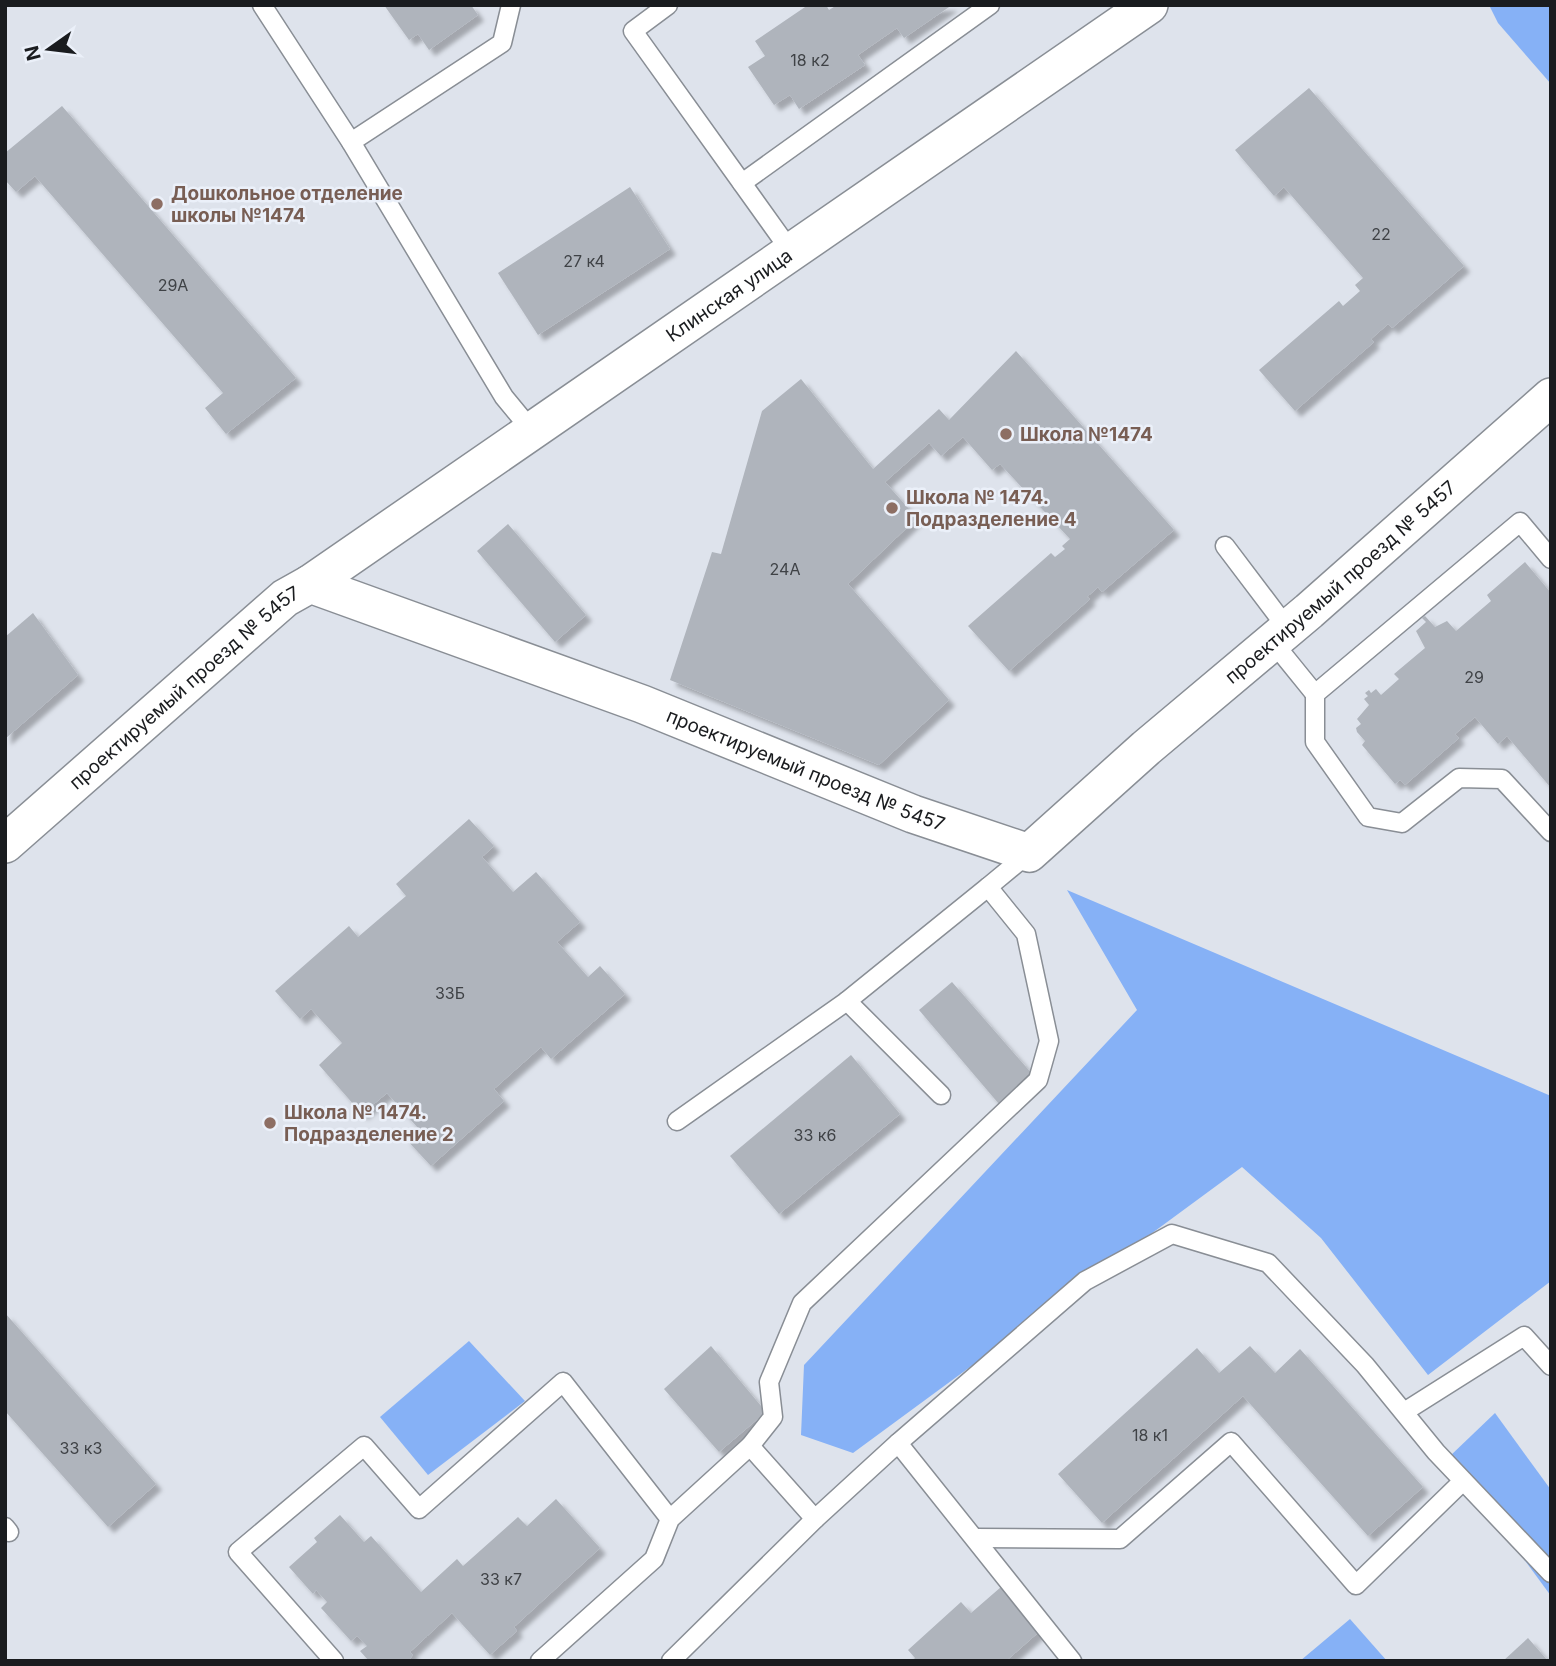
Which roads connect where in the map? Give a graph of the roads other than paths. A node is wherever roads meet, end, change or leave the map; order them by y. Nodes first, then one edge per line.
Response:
1 (262, 5) edge
2 (511, 5) edge
3 (668, 5) edge
4 (990, 5) edge
5 (1149, 5) edge
6 (351, 142) junction
7 (742, 183) junction
8 (792, 253) junction
9 (1551, 397) edge
10 (533, 431) junction
11 (1225, 546) dead end
12 (1551, 559) edge
13 (310, 584) junction
14 (1280, 635) junction
15 (1315, 694) junction
16 (1551, 832) edge
17 (5, 844) edge
18 (1028, 853) junction
19 (988, 887) junction
20 (847, 1001) junction
21 (941, 1095) dead end
22 (677, 1121) dead end
23 (1551, 1366) edge
24 (1404, 1412) junction
25 (898, 1443) junction
26 (750, 1446) junction
27 (1463, 1481) junction
28 (670, 1518) junction
29 (815, 1519) junction
30 (975, 1538) junction
31 (1551, 1573) edge
32 (334, 1661) edge
33 (540, 1661) edge
34 (671, 1661) edge
35 (1072, 1661) edge

1 - 6 lane
2 - 6 lane
3 - 7 lane
4 - 7 lane
5 - 8 street, Клинская улица
6 - 10 lane
7 - 8 lane
8 - 10 street, Клинская улица
9 - 14 street, проектируемый проезд № 5457
10 - 13 street, Клинская улица
11 - 14 lane
12 - 15 lane
13 - 17 street, проектируемый проезд № 5457
13 - 18 street, проектируемый проезд № 5457
14 - 15 lane
14 - 18 street, проектируемый проезд № 5457
15 - 16 lane
18 - 19 lane
19 - 20 lane
19 - 26 lane
20 - 21 lane
20 - 22 lane
23 - 24 lane
24 - 25 lane
24 - 27 lane
25 - 29 lane
25 - 30 lane
26 - 28 lane
26 - 29 lane
27 - 30 lane
27 - 31 lane
28 - 32 lane
28 - 33 lane
29 - 34 lane
30 - 35 lane

